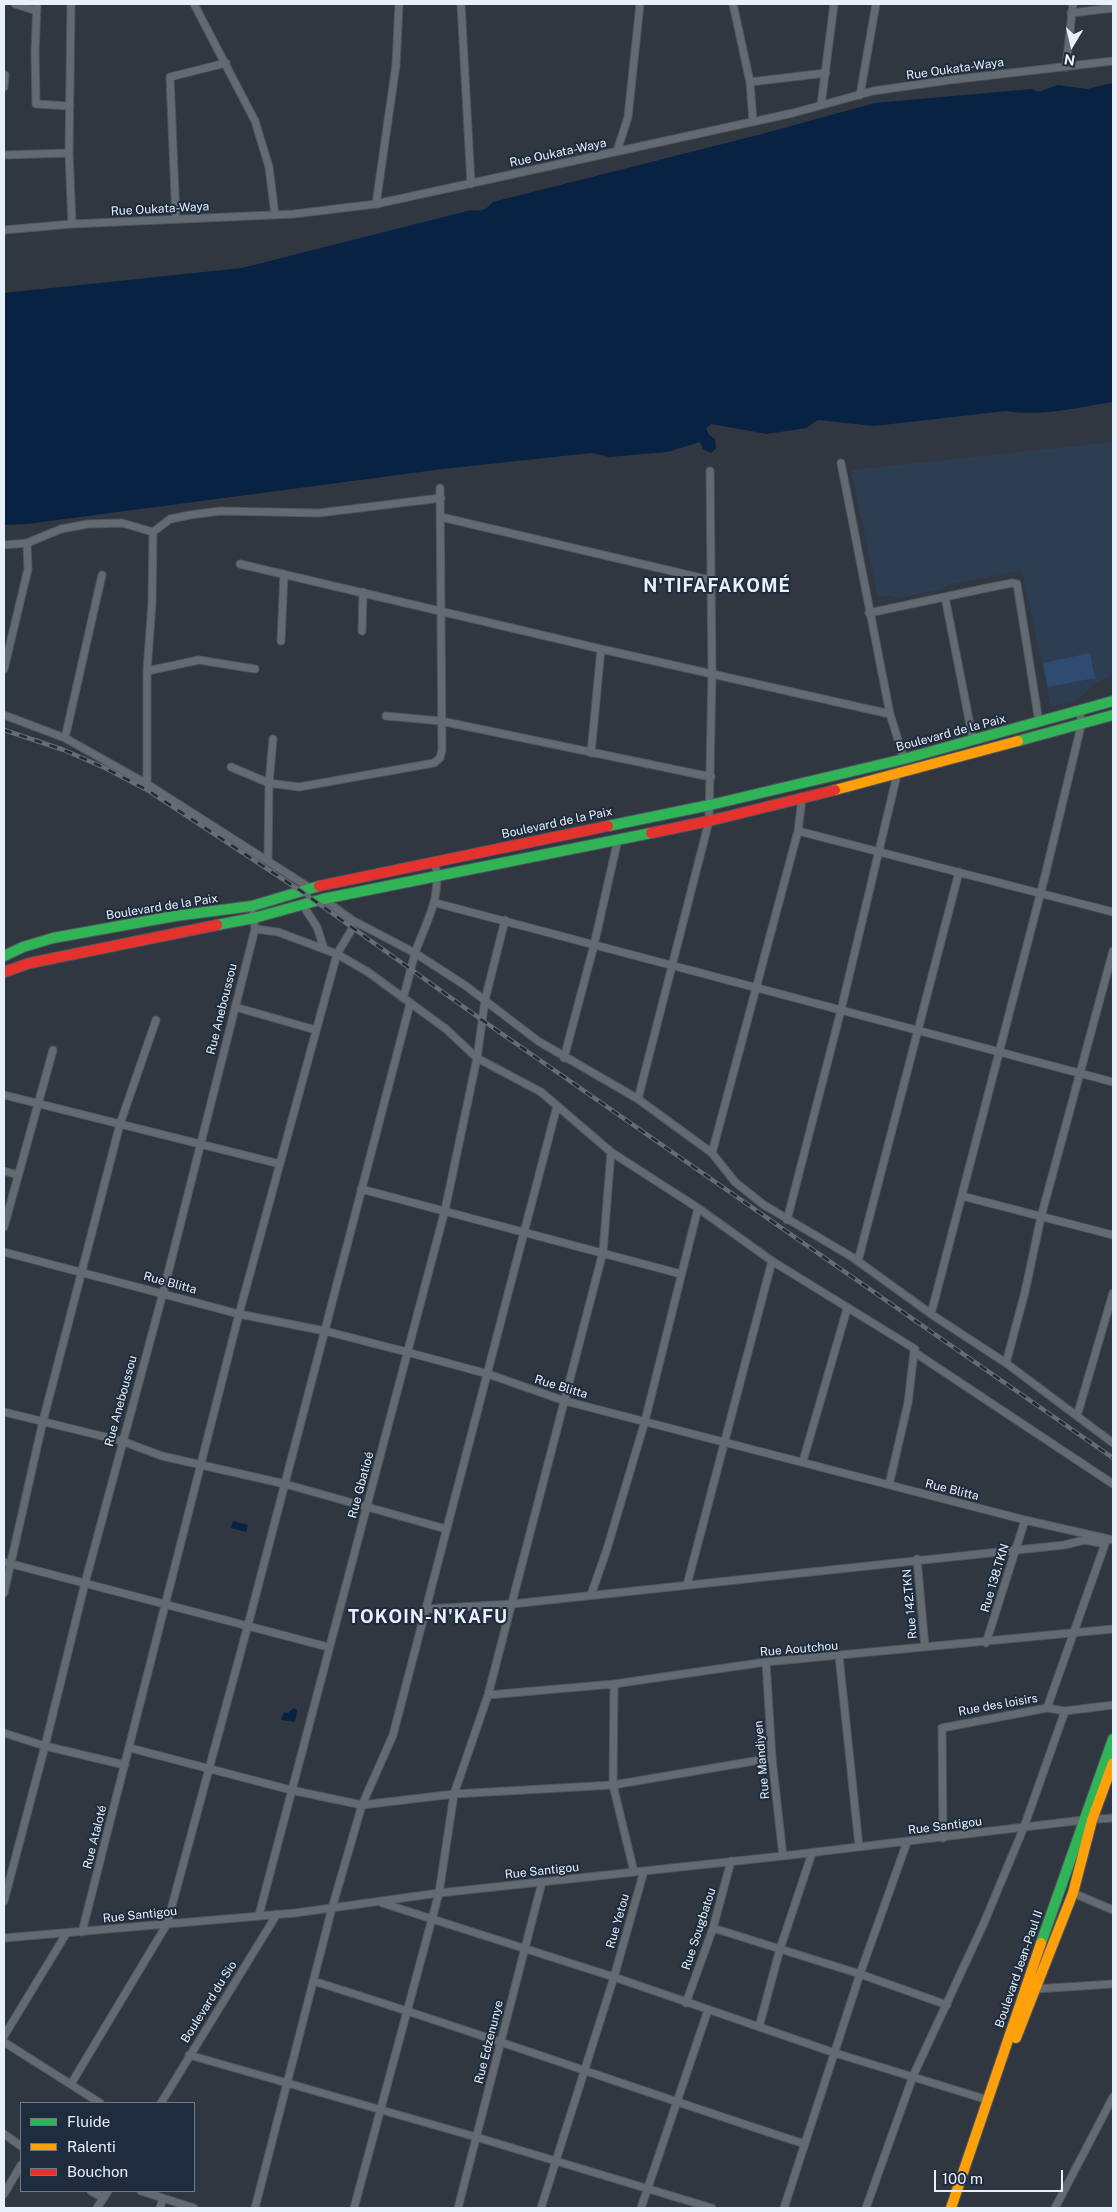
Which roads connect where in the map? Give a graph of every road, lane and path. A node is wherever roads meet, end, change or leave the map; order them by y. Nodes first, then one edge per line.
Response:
1 (15, 4) edge
2 (71, 4) edge
3 (194, 4) edge
4 (399, 4) edge
5 (461, 4) edge
6 (640, 4) edge
7 (733, 4) edge
8 (834, 4) edge
9 (876, 4) edge
10 (1073, 4) edge
11 (37, 8) edge
12 (1113, 8) edge
13 (1071, 13) junction
14 (1113, 61) edge
15 (226, 63) junction
16 (1066, 67) junction
17 (826, 73) junction
18 (5, 75) dead end
19 (750, 82) junction
20 (4, 87) edge
21 (860, 95) junction
22 (70, 106) junction
23 (822, 106) junction
24 (753, 121) junction
25 (617, 152) junction
26 (69, 153) junction
27 (4, 155) edge
28 (471, 184) junction
29 (376, 204) junction
30 (275, 214) junction
31 (176, 219) junction
32 (72, 224) junction
33 (4, 230) edge
34 (841, 463) dead end
35 (710, 471) dead end
36 (440, 488) dead end
37 (441, 498) junction
38 (441, 517) junction
39 (153, 532) junction
40 (27, 543) junction
41 (4, 545) edge
42 (240, 564) dead end
43 (284, 574) junction
44 (102, 575) dead end
45 (710, 580) junction
46 (363, 592) junction
47 (945, 597) junction
48 (442, 612) junction
49 (869, 613) junction
50 (362, 631) dead end
51 (281, 641) dead end
52 (601, 649) junction
53 (4, 669) edge
54 (255, 669) dead end
55 (147, 671) junction
56 (712, 673) junction
57 (1113, 701) edge
58 (1079, 711) junction
59 (890, 714) junction
60 (4, 715) edge
61 (1113, 715) edge
62 (386, 716) dead end
63 (441, 721) junction
64 (1039, 722) junction
65 (1082, 722) junction
66 (65, 738) junction
67 (273, 739) dead end
68 (973, 740) junction
69 (591, 753) junction
70 (904, 759) junction
71 (231, 767) dead end
72 (896, 775) junction
73 (711, 777) junction
74 (269, 783) junction
75 (147, 784) junction
76 (802, 799) junction
77 (710, 806) junction
78 (709, 821) junction
79 (798, 831) junction
80 (618, 839) junction
81 (879, 851) junction
82 (268, 860) junction
83 (435, 862) junction
84 (959, 872) junction
85 (438, 876) junction
86 (310, 888) junction
87 (1040, 893) junction
88 (318, 900) junction
89 (436, 903) junction
90 (302, 904) junction
91 (252, 906) junction
92 (1113, 912) edge
93 (254, 918) junction
94 (352, 920) junction
95 (505, 920) junction
96 (129, 924) junction
97 (254, 929) junction
98 (133, 942) junction
99 (594, 945) junction
100 (324, 949) junction
101 (1113, 952) edge
102 (415, 953) junction
103 (337, 954) junction
104 (4, 956) edge
105 (672, 966) junction
106 (4, 972) edge
107 (1110, 979) edge
108 (756, 988) junction
109 (403, 998) junction
110 (485, 1000) junction
111 (410, 1004) junction
112 (235, 1007) junction
113 (841, 1010) junction
114 (156, 1020) dead end
115 (316, 1030) junction
116 (918, 1030) junction
117 (53, 1050) dead end
118 (999, 1052) junction
119 (477, 1058) junction
120 (564, 1058) junction
121 (1081, 1074) junction
122 (1113, 1082) edge
123 (4, 1095) edge
124 (638, 1099) junction
125 (38, 1104) junction
126 (557, 1106) junction
127 (120, 1124) junction
128 (199, 1143) junction
129 (611, 1152) junction
130 (712, 1154) junction
131 (280, 1164) junction
132 (4, 1172) edge
133 (18, 1175) junction
134 (361, 1188) junction
135 (962, 1196) junction
136 (698, 1208) junction
137 (445, 1210) junction
138 (1041, 1217) junction
139 (788, 1220) junction
140 (4, 1227) edge
141 (524, 1231) junction
142 (1113, 1235) edge
143 (4, 1252) edge
144 (603, 1252) junction
145 (772, 1261) junction
146 (858, 1261) junction
147 (81, 1271) junction
148 (681, 1274) junction
149 (162, 1293) junction
150 (1113, 1294) edge
151 (847, 1308) junction
152 (239, 1314) junction
153 (931, 1314) junction
154 (326, 1332) junction
155 (407, 1352) junction
156 (914, 1352) junction
157 (1006, 1363) junction
158 (488, 1374) junction
159 (565, 1401) junction
160 (4, 1412) edge
161 (1077, 1416) junction
162 (645, 1421) junction
163 (43, 1422) junction
164 (122, 1441) junction
165 (724, 1442) junction
166 (1113, 1443) edge
167 (803, 1461) junction
168 (201, 1464) junction
169 (284, 1484) junction
170 (1113, 1484) edge
171 (889, 1485) junction
172 (367, 1508) junction
173 (1025, 1520) junction
174 (446, 1529) junction
175 (1113, 1540) edge
176 (1105, 1541) junction
177 (1015, 1550) junction
178 (918, 1559) junction
179 (4, 1562) edge
180 (12, 1564) junction
181 (85, 1583) junction
182 (687, 1585) junction
183 (4, 1593) edge
184 (591, 1595) junction
185 (512, 1604) junction
186 (167, 1606) junction
187 (426, 1609) junction
188 (248, 1625) junction
189 (1113, 1629) edge
190 (1073, 1633) junction
191 (986, 1643) junction
192 (925, 1647) junction
193 (328, 1648) junction
194 (839, 1656) junction
195 (766, 1662) junction
196 (614, 1684) junction
197 (488, 1696) junction
198 (1113, 1705) edge
199 (1047, 1708) junction
200 (1065, 1711) junction
201 (4, 1733) edge
202 (1113, 1739) edge
203 (46, 1746) junction
204 (130, 1748) junction
205 (772, 1758) junction
206 (1113, 1763) edge
207 (125, 1765) junction
208 (210, 1768) junction
209 (614, 1786) junction
210 (291, 1790) junction
211 (454, 1794) junction
212 (362, 1805) junction
213 (1113, 1818) edge
214 (1088, 1820) junction
215 (1024, 1827) junction
216 (943, 1838) junction
217 (907, 1842) junction
218 (859, 1846) junction
219 (812, 1853) junction
220 (783, 1856) junction
221 (731, 1861) junction
222 (644, 1871) junction
223 (634, 1872) junction
224 (542, 1882) junction
225 (439, 1892) junction
226 (1073, 1893) junction
227 (4, 1901) edge
228 (380, 1902) junction
229 (332, 1908) junction
230 (1113, 1910) edge
231 (277, 1914) junction
232 (258, 1915) junction
233 (432, 1918) junction
234 (167, 1924) junction
235 (713, 1928) junction
236 (82, 1932) junction
237 (66, 1934) junction
238 (4, 1938) edge
239 (525, 1949) junction
240 (780, 1949) junction
241 (860, 1974) junction
242 (614, 1977) junction
243 (313, 1981) junction
244 (1113, 1984) edge
245 (1035, 1990) junction
246 (686, 2002) junction
247 (947, 2006) junction
248 (407, 2010) junction
249 (708, 2010) junction
250 (759, 2027) junction
251 (4, 2036) edge
252 (4, 2042) edge
253 (500, 2044) junction
254 (835, 2053) junction
255 (189, 2056) junction
256 (584, 2071) junction
257 (913, 2076) junction
258 (286, 2083) junction
259 (71, 2084) junction
260 (1113, 2097) edge
261 (988, 2100) junction
262 (98, 2102) edge
263 (162, 2102) edge
264 (677, 2103) junction
265 (379, 2110) junction
266 (4, 2134) edge
267 (476, 2137) junction
268 (805, 2144) junction
269 (20, 2145) edge
270 (556, 2161) junction
271 (20, 2167) edge
272 (648, 2189) junction
273 (94, 2192) edge
274 (107, 2192) edge
275 (144, 2192) edge
276 (4, 2194) edge
277 (103, 2198) junction
278 (163, 2198) junction
279 (687, 2205) edge
280 (97, 2208) edge
281 (160, 2208) edge
282 (194, 2208) edge
283 (255, 2208) edge
284 (354, 2208) edge
285 (458, 2208) edge
286 (541, 2208) edge
287 (641, 2208) edge
288 (712, 2208) edge
289 (784, 2208) edge
290 (866, 2208) edge
291 (951, 2208) edge
292 (956, 2208) edge
293 (1055, 2208) edge

1 - 11 street
2 - 22 street
3 - 15 street
4 - 29 street
5 - 28 street
6 - 25 street
7 - 19 street
8 - 17 street
9 - 21 street
10 - 13 street
11 - 22 street
12 - 13 street
13 - 16 street
14 - 16 street, Rue Oukata-Waya
15 - 30 street
15 - 31 street
16 - 21 street, Rue Oukata-Waya
17 - 19 street
17 - 23 street
18 - 20 street
19 - 24 street
21 - 23 street, Rue Oukata-Waya
22 - 26 street
23 - 24 street, Rue Oukata-Waya
24 - 25 street, Rue Oukata-Waya
25 - 28 street, Rue Oukata-Waya
26 - 27 street
26 - 32 street
28 - 29 street, Rue Oukata-Waya
29 - 30 street, Rue Oukata-Waya
30 - 31 street, Rue Oukata-Waya
31 - 32 street, Rue Oukata-Waya
32 - 33 street, Rue Oukata-Waya
34 - 49 street
35 - 45 street
36 - 37 street
37 - 38 street
37 - 39 street
38 - 45 street
38 - 48 street
39 - 40 street
39 - 55 street
40 - 41 street
40 - 53 street
42 - 43 street
43 - 46 street
43 - 51 street
44 - 66 street
45 - 56 street
46 - 48 street
46 - 50 street
47 - 49 street
47 - 64 street
47 - 68 street
48 - 52 street
48 - 63 street
49 - 59 street
52 - 56 street
52 - 69 street
54 - 55 street
55 - 75 street
56 - 59 street
56 - 73 street
57 - 58 main road, Boulevard de la Paix
58 - 64 main road, Boulevard de la Paix
58 - 65 street
59 - 70 street
60 - 66 street
61 - 65 main road, Boulevard de la Paix
62 - 63 street
63 - 69 street
63 - 74 street
64 - 68 main road, Boulevard de la Paix
65 - 72 main road, Boulevard de la Paix
65 - 87 street
66 - 75 street
67 - 74 street
68 - 70 main road, Boulevard de la Paix
69 - 73 street
70 - 77 main road, Boulevard de la Paix
71 - 74 street
72 - 76 main road, Boulevard de la Paix
72 - 81 street
73 - 77 street
74 - 82 street
75 - 82 street
76 - 78 main road, Boulevard de la Paix
76 - 79 street
77 - 78 street
77 - 83 main road, Boulevard de la Paix
78 - 80 main road, Boulevard de la Paix
78 - 105 street
79 - 81 street
79 - 108 street
80 - 85 main road, Boulevard de la Paix
80 - 99 street
81 - 84 street
81 - 113 street
82 - 86 street
83 - 85 street
83 - 86 main road, Boulevard de la Paix
84 - 87 street
84 - 116 street
85 - 88 main road, Boulevard de la Paix
85 - 89 street
86 - 91 main road, Boulevard de la Paix
87 - 92 street
87 - 118 street
88 - 90 main road, Boulevard de la Paix
88 - 94 street
89 - 95 street
89 - 102 street
90 - 93 main road, Boulevard de la Paix
90 - 100 street
91 - 93 street, Rue Aneboussou
91 - 96 main road, Boulevard de la Paix
93 - 97 street, Rue Aneboussou
93 - 98 main road, Boulevard de la Paix
94 - 102 street
94 - 103 street, Rue Ataloté
95 - 99 street
95 - 110 street, Rue Gbatioé
96 - 98 main road
96 - 104 main road, Boulevard de la Paix
97 - 100 street
97 - 112 street, Rue Aneboussou
98 - 106 main road, Boulevard de la Paix
99 - 105 street
99 - 120 street
100 - 103 street
101 - 107 street
102 - 109 street
102 - 110 street
103 - 109 street
103 - 115 street, Rue Ataloté
105 - 108 street
105 - 124 street
107 - 121 street
108 - 113 street
108 - 130 street
109 - 111 street
110 - 119 street, Rue Gbatioé
110 - 120 street
111 - 119 street
111 - 134 street
112 - 115 street
112 - 128 street, Rue Aneboussou
113 - 116 street
113 - 139 street
114 - 127 street
115 - 131 street, Rue Ataloté
116 - 118 street
116 - 146 street
117 - 125 street
118 - 121 street
118 - 135 street
119 - 126 street
119 - 137 street, Rue Gbatioé
120 - 124 street
121 - 122 street
121 - 138 street
123 - 125 street
124 - 130 street
125 - 127 street
125 - 133 street
126 - 129 street
126 - 141 street
127 - 128 street
127 - 147 street
128 - 131 street
128 - 149 street, Rue Aneboussou
129 - 136 street
129 - 144 street
130 - 139 street
131 - 152 street, Rue Ataloté
132 - 133 street
133 - 140 street
134 - 137 street
134 - 154 street
135 - 138 street
135 - 153 street
136 - 145 street
136 - 148 street
137 - 141 street
137 - 155 street, Rue Gbatioé
138 - 142 street
138 - 157 street
139 - 146 street
141 - 144 street
141 - 158 street
143 - 147 street, Rue Blitta
144 - 148 street
144 - 159 street
145 - 151 street
145 - 165 street
146 - 153 street
147 - 149 street, Rue Blitta
147 - 163 street
148 - 162 street
149 - 152 street, Rue Blitta
149 - 164 street, Rue Aneboussou
150 - 161 street
151 - 156 street
151 - 167 street
152 - 154 street, Rue Blitta
152 - 168 street, Rue Ataloté
153 - 157 street
154 - 155 street, Rue Blitta
154 - 169 street
155 - 158 street, Rue Blitta
155 - 172 street, Rue Gbatioé
156 - 170 street
156 - 171 street
157 - 161 street
158 - 159 street, Rue Blitta
158 - 174 street
159 - 162 street, Rue Blitta
159 - 185 street
160 - 163 street
161 - 166 street
162 - 165 street, Rue Blitta
162 - 184 street
163 - 164 street
163 - 180 street
164 - 168 street
164 - 181 street, Rue Aneboussou
165 - 167 street, Rue Blitta
165 - 182 street
167 - 171 street, Rue Blitta
168 - 169 street
168 - 186 street, Rue Ataloté
169 - 172 street
169 - 188 street
171 - 173 street, Rue Blitta
172 - 174 street
172 - 193 street, Rue Gbatioé
173 - 176 street, Rue Blitta
173 - 177 street, Rue 138.TKN
174 - 187 street
175 - 176 street, Rue Blitta
176 - 177 street
176 - 190 street
177 - 178 street
177 - 191 street, Rue 138.TKN
178 - 182 street
178 - 192 street, Rue 142.TKN
179 - 180 street
180 - 181 street
180 - 183 street
181 - 186 street
181 - 203 street, Rue Aneboussou
182 - 184 street
184 - 185 street
185 - 187 street
185 - 197 street
186 - 188 street
186 - 204 street, Rue Ataloté
187 - 212 street
188 - 193 street
188 - 208 street
189 - 190 street, Rue Aoutchou
190 - 191 street, Rue Aoutchou
190 - 199 street
191 - 192 street, Rue Aoutchou
192 - 194 street, Rue Aoutchou
193 - 210 street, Rue Gbatioé
194 - 195 street, Rue Aoutchou
194 - 218 street
195 - 196 street, Rue Aoutchou
195 - 205 street, Rue Mandiyen
196 - 197 street, Rue Aoutchou
196 - 209 street
197 - 211 street
198 - 200 street, Rue des loisirs
199 - 200 street, Rue des loisirs
199 - 216 street, Rue des loisirs
200 - 215 street
201 - 203 street
202 - 214 main road, Boulevard Jean-Paul II
203 - 207 street
203 - 227 street, Rue Aneboussou
204 - 207 street, Rue Ataloté
204 - 208 street
205 - 209 street
205 - 220 street, Rue Mandiyen
206 - 214 main road, Boulevard Jean-Paul II
207 - 236 street, Rue Ataloté
208 - 210 street
208 - 234 street
209 - 211 street
209 - 223 street
210 - 212 street
210 - 232 street, Rue Gbatioé
211 - 212 street
211 - 225 street
212 - 229 street
213 - 214 street, Rue Santigou
214 - 215 street, Rue Santigou
214 - 226 main road, Boulevard Jean-Paul II
214 - 261 main road, Boulevard Jean-Paul II
215 - 216 street, Rue Santigou
215 - 247 street
216 - 217 street, Rue Santigou
217 - 218 street, Rue Santigou
217 - 241 street
218 - 219 street, Rue Santigou
219 - 220 street, Rue Santigou
219 - 240 street
220 - 221 street, Rue Santigou
221 - 222 street, Rue Santigou
221 - 235 street, Rue Sougbatou
222 - 223 street, Rue Santigou
222 - 242 street, Rue Yetou
223 - 224 street, Rue Santigou
224 - 225 street, Rue Santigou
224 - 239 street, Rue Edzenunye
225 - 228 street, Rue Santigou
225 - 233 street
226 - 230 street
226 - 245 main road, Boulevard Jean-Paul II
228 - 229 street, Rue Santigou
228 - 233 street
229 - 231 street, Rue Santigou
229 - 243 street
231 - 232 street, Rue Santigou
231 - 255 street, Boulevard du Sio
232 - 234 street, Rue Santigou
233 - 239 street
233 - 248 street
234 - 236 street, Rue Santigou
234 - 259 street
235 - 240 street
235 - 246 street, Rue Sougbatou
236 - 237 street, Rue Santigou
237 - 238 street, Rue Santigou
237 - 251 street
239 - 242 street
239 - 253 street, Rue Edzenunye
240 - 241 street
240 - 250 street
241 - 247 street
241 - 254 street
242 - 246 street
242 - 256 street, Rue Yetou
243 - 248 street
243 - 258 street
244 - 245 street
245 - 292 main road, Boulevard Jean-Paul II
246 - 249 street
247 - 257 street
248 - 253 street
248 - 265 street
249 - 250 street
249 - 264 street
250 - 254 street
252 - 259 street
253 - 256 street
253 - 267 street, Rue Edzenunye
254 - 257 street
254 - 268 street
255 - 258 street
255 - 263 street, Boulevard du Sio
256 - 264 street
256 - 270 street, Rue Yetou
257 - 261 street
257 - 290 street
258 - 265 street
258 - 283 street
259 - 262 street
260 - 293 street
261 - 291 main road, Boulevard Jean-Paul II
264 - 268 street
264 - 272 street
265 - 267 street
265 - 284 street
266 - 269 street
267 - 270 street
267 - 285 street, Rue Edzenunye
268 - 289 street
270 - 272 street
270 - 286 street, Rue Yetou
271 - 276 street
272 - 279 street
272 - 287 street
273 - 277 street
274 - 277 street
275 - 278 street
277 - 280 street
278 - 281 street
278 - 282 street
279 - 288 street

